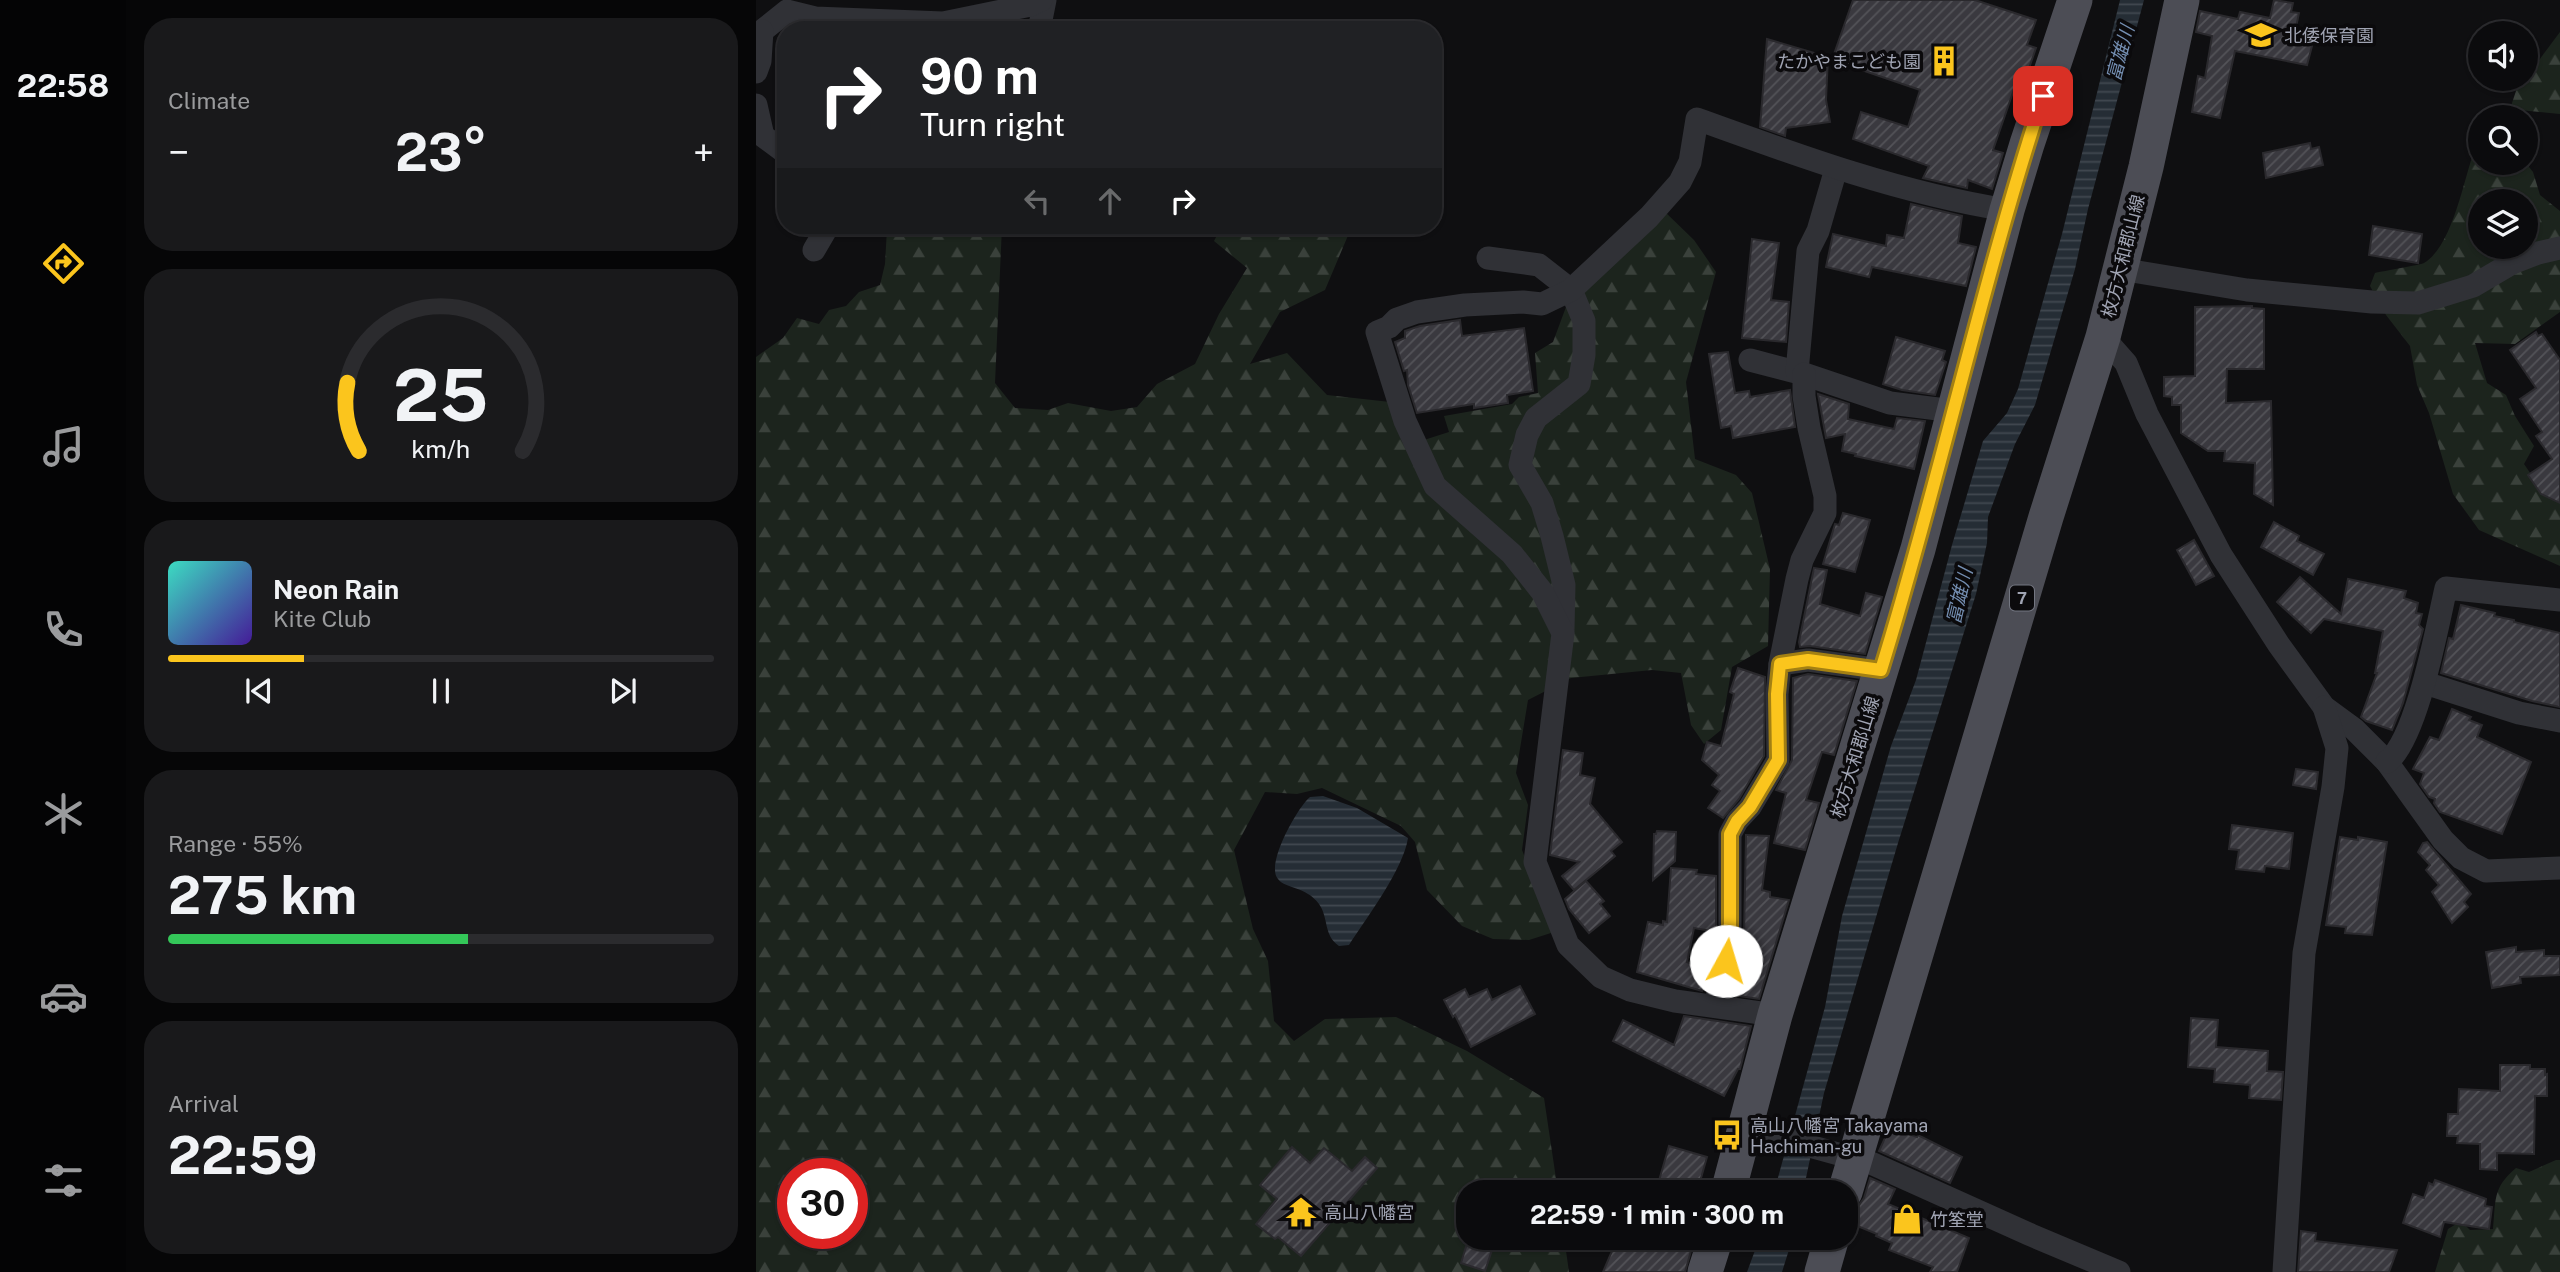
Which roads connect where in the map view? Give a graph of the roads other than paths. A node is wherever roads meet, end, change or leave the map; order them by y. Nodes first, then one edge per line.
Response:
1 (1043, 0) edge
2 (2075, 0) edge
3 (2182, 0) edge
4 (788, 6) edge
5 (892, 21) edge
6 (953, 21) edge
7 (1041, 21) edge
8 (759, 32) edge
9 (756, 72) edge
10 (756, 105) edge
11 (777, 146) edge
12 (1836, 169) junction
13 (2007, 210) junction
14 (823, 235) edge
15 (2560, 248) edge
16 (814, 250) dead end
17 (1488, 258) dead end
18 (2120, 269) junction
19 (1571, 290) junction
20 (2103, 337) junction
21 (1750, 360) dead end
22 (1800, 373) junction
23 (1954, 411) junction
24 (2560, 600) edge
25 (1563, 633) junction
26 (1780, 664) junction
27 (1881, 670) junction
28 (2425, 683) junction
29 (2324, 707) junction
30 (2560, 721) edge
31 (2387, 762) junction
32 (2560, 867) edge
33 (1715, 1006) junction
34 (1776, 1015) junction
35 (1753, 1130) junction
36 (1849, 1158) junction
37 (1733, 1180) edge
38 (1846, 1180) edge
39 (1712, 1250) edge
40 (1828, 1250) edge
41 (1705, 1272) edge
42 (1822, 1272) edge
43 (2119, 1272) edge
44 (2284, 1272) edge

1 - 6 street
1 - 7 street
2 - 13 main road, 枚方大和郡山線
3 - 18 main road, 枚方大和郡山線 / 7
4 - 5 street
4 - 8 street
8 - 9 street
10 - 11 street
12 - 13 street
12 - 19 street
12 - 22 street
13 - 23 main road, 枚方大和郡山線
14 - 16 street
15 - 18 street
17 - 19 street
18 - 20 main road, 枚方大和郡山線 / 7
19 - 25 street
19 - 25 street
20 - 29 street
20 - 36 main road, 枚方大和郡山線 / 7
21 - 22 street
22 - 23 street
22 - 26 street
23 - 27 main road, 枚方大和郡山線
24 - 28 street
25 - 33 street
26 - 27 street
26 - 33 street
27 - 34 main road, 枚方大和郡山線
28 - 30 street
28 - 31 street
29 - 31 street
29 - 44 street
31 - 32 street
33 - 34 street
34 - 35 main road, 枚方大和郡山線
35 - 36 street
35 - 37 main road, 枚方大和郡山線
36 - 38 main road, 枚方大和郡山線 / 7
36 - 43 street
39 - 41 main road
40 - 42 main road

